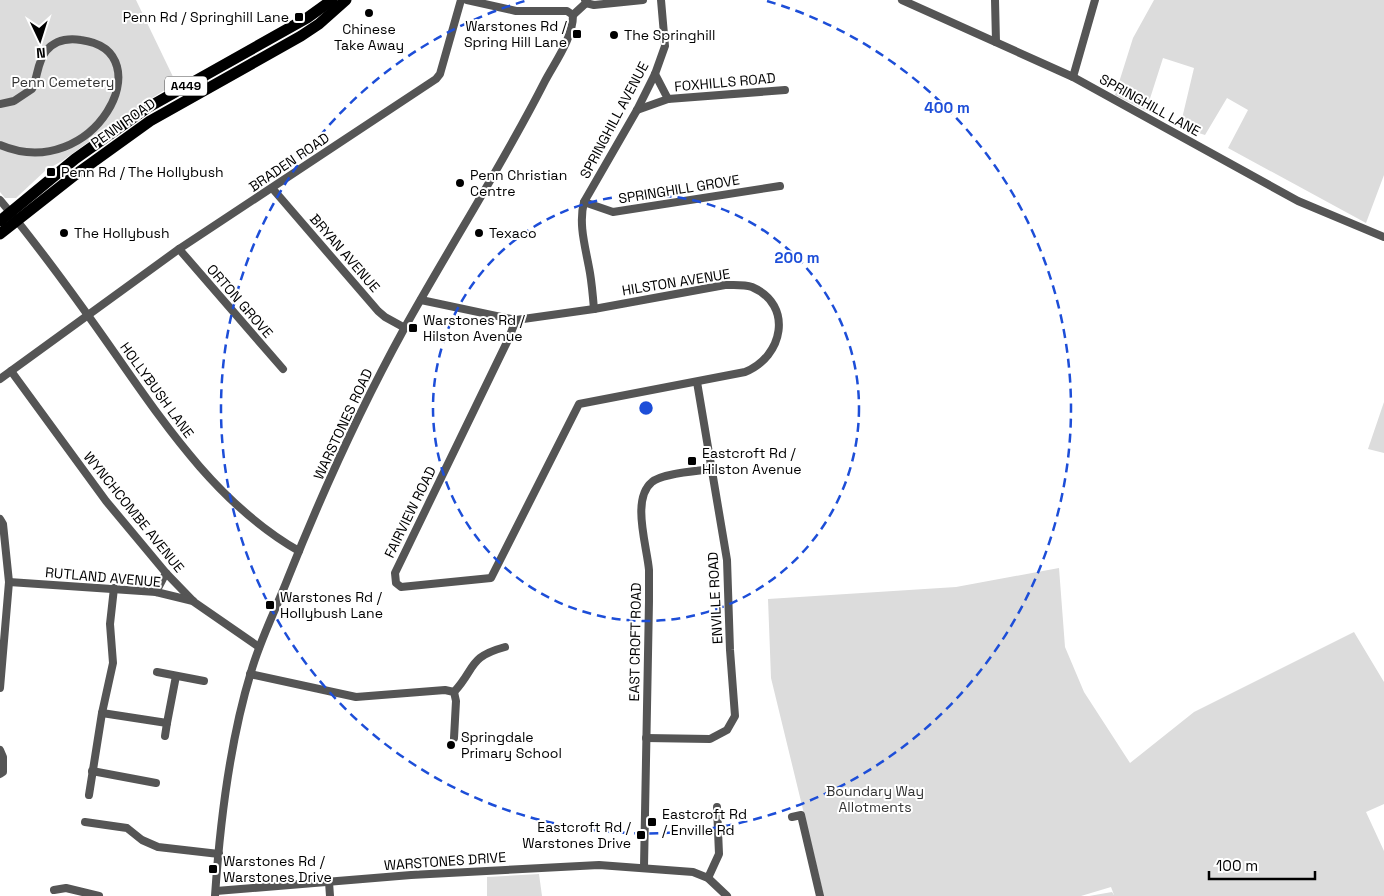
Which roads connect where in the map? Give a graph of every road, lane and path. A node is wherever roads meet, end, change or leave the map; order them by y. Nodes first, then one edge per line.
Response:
1 (346, 0) edge
2 (461, 0) edge
3 (467, 0) edge
4 (643, 0) edge
5 (661, 0) edge
6 (902, 0) edge
7 (995, 0) edge
8 (1095, 0) edge
9 (325, 2) edge
10 (586, 2) edge
11 (573, 16) junction
12 (996, 42) junction
13 (655, 74) junction
14 (1073, 77) junction
15 (785, 90) dead end
16 (668, 99) junction
17 (0, 104) edge
18 (637, 110) junction
19 (0, 145) edge
20 (780, 186) dead end
21 (272, 188) junction
22 (0, 200) edge
23 (584, 202) junction
24 (15, 216) junction
25 (0, 221) edge
26 (0, 234) edge
27 (1384, 236) edge
28 (179, 249) junction
29 (421, 300) junction
30 (594, 309) junction
31 (88, 316) junction
32 (516, 320) junction
33 (404, 328) junction
34 (283, 370) dead end
35 (11, 371) junction
36 (0, 379) edge
37 (698, 382) junction
38 (583, 402) joint
39 (712, 469) junction
40 (0, 519) edge
41 (299, 551) junction
42 (4, 562) edge
43 (166, 573) junction
44 (9, 582) junction
45 (114, 588) junction
46 (156, 592) junction
47 (3, 601) edge
48 (194, 602) junction
49 (259, 647) junction
50 (504, 647) dead end
51 (489, 651) junction
52 (492, 660) dead end
53 (157, 672) dead end
54 (250, 674) junction
55 (176, 676) junction
56 (204, 681) dead end
57 (0, 688) edge
58 (454, 692) junction
59 (102, 713) junction
60 (167, 723) junction
61 (165, 736) dead end
62 (454, 738) dead end
63 (646, 738) junction
64 (0, 750) edge
65 (92, 771) junction
66 (0, 774) edge
67 (156, 783) dead end
68 (88, 794) dead end
69 (717, 807) dead end
70 (792, 817) dead end
71 (85, 822) dead end
72 (219, 854) junction
73 (644, 867) junction
74 (708, 878) junction
75 (330, 882) junction
76 (54, 890) dead end
77 (216, 893) edge
78 (99, 896) edge
79 (330, 896) edge
80 (727, 896) edge
81 (820, 896) edge

1 - 24 highway, PENN ROAD / A449
2 - 21 street, BRADEN ROAD
3 - 11 street
4 - 10 street
5 - 13 street, SPRINGHILL AVENUE
6 - 12 street, SPRINGHILL LANE
7 - 12 street
8 - 14 street
9 - 24 highway, PENN ROAD / A449
10 - 11 street, WARSTONES ROAD
11 - 29 street, WARSTONES ROAD
12 - 14 street, SPRINGHILL LANE
13 - 16 street
13 - 18 street, SPRINGHILL AVENUE
14 - 27 street, SPRINGHILL LANE
15 - 16 street, FOXHILLS ROAD
16 - 18 street, FOXHILLS ROAD
17 - 19 street
18 - 23 street, SPRINGHILL AVENUE
20 - 23 street, SPRINGHILL GROVE
21 - 28 street, BRADEN ROAD
21 - 33 street, BRYAN AVENUE
22 - 24 street, HOLLYBUSH LANE
23 - 30 street, SPRINGHILL AVENUE
24 - 25 highway, PENN ROAD / A449
24 - 26 highway, PENN ROAD / A449
24 - 31 street, HOLLYBUSH LANE
28 - 31 street, BRADEN ROAD
28 - 34 street, ORTON GROVE
29 - 32 street, HILSTON AVENUE
29 - 33 street, WARSTONES ROAD
30 - 32 street, HILSTON AVENUE
30 - 37 street, HILSTON AVENUE
31 - 35 street, BRADEN ROAD
31 - 41 street, HOLLYBUSH LANE
32 - 38 street, FAIRVIEW ROAD
33 - 41 street, WARSTONES ROAD
35 - 36 street, BRADEN ROAD
35 - 43 street, WYNCHCOMBE AVENUE
37 - 38 street, HILSTON AVENUE
37 - 39 street, ENVILLE ROAD
39 - 63 street, EAST CROFT ROAD
39 - 63 street, ENVILLE ROAD
40 - 42 street
41 - 49 street, WARSTONES ROAD
42 - 44 street
43 - 46 street
43 - 48 street, WYNCHCOMBE AVENUE
44 - 45 street, RUTLAND AVENUE
44 - 47 street
45 - 46 street, RUTLAND AVENUE
45 - 59 street
46 - 48 street, RUTLAND AVENUE
47 - 57 street
48 - 49 street, WYNCHCOMBE AVENUE
49 - 54 street, WARSTONES ROAD
50 - 51 street
51 - 52 street
51 - 58 street
53 - 55 street
54 - 58 street
54 - 72 street, WARSTONES ROAD
55 - 56 street
55 - 60 street
58 - 62 street
59 - 60 street
59 - 65 street
60 - 61 street
63 - 73 street, EAST CROFT ROAD
64 - 66 street
65 - 67 street
65 - 68 street
69 - 74 street
70 - 81 street
71 - 72 street
72 - 77 street, WARSTONES ROAD
73 - 74 street, WARSTONES DRIVE
73 - 75 street, WARSTONES DRIVE
74 - 80 street, WARSTONES DRIVE
75 - 77 street, WARSTONES DRIVE
75 - 79 street
76 - 78 street

